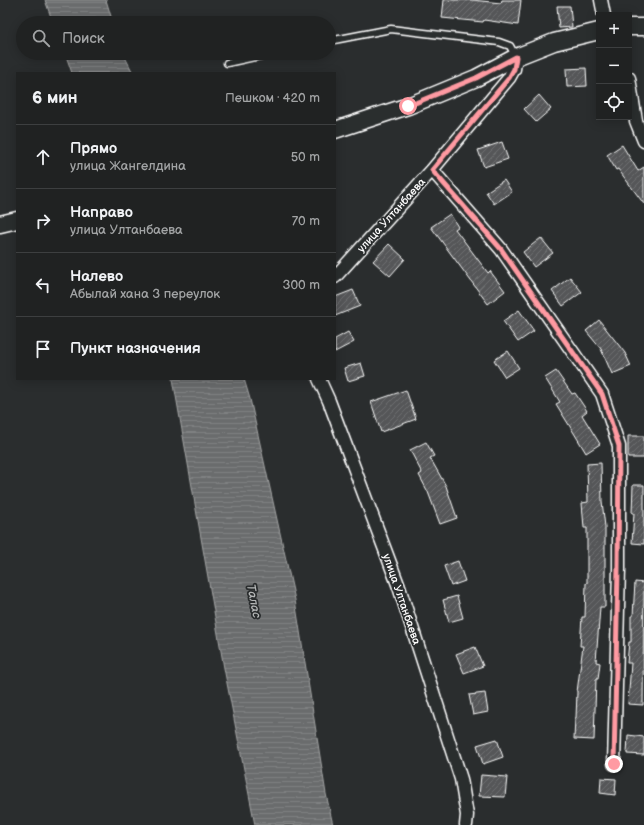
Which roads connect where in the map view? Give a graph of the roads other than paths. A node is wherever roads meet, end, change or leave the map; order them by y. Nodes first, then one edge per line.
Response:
1 (601, 0) edge
2 (603, 12) edge
3 (632, 27) edge
4 (644, 27) edge
5 (596, 32) edge
6 (336, 40) edge
7 (516, 57) junction
8 (241, 60) edge
9 (227, 63) dead end
10 (630, 84) edge
11 (336, 130) edge
12 (644, 141) edge
13 (432, 170) junction
14 (16, 220) edge
15 (0, 224) edge
16 (336, 276) edge
17 (320, 380) edge
18 (614, 764) dead end
19 (466, 825) edge

1 - 2 street
3 - 4 street
5 - 7 street
6 - 7 lane
7 - 11 street
7 - 13 street, улица Ултанбаева
8 - 9 lane
10 - 12 street
13 - 16 street, улица Ултанбаева
13 - 18 street
14 - 15 street
17 - 19 street, улица Ултанбаева

